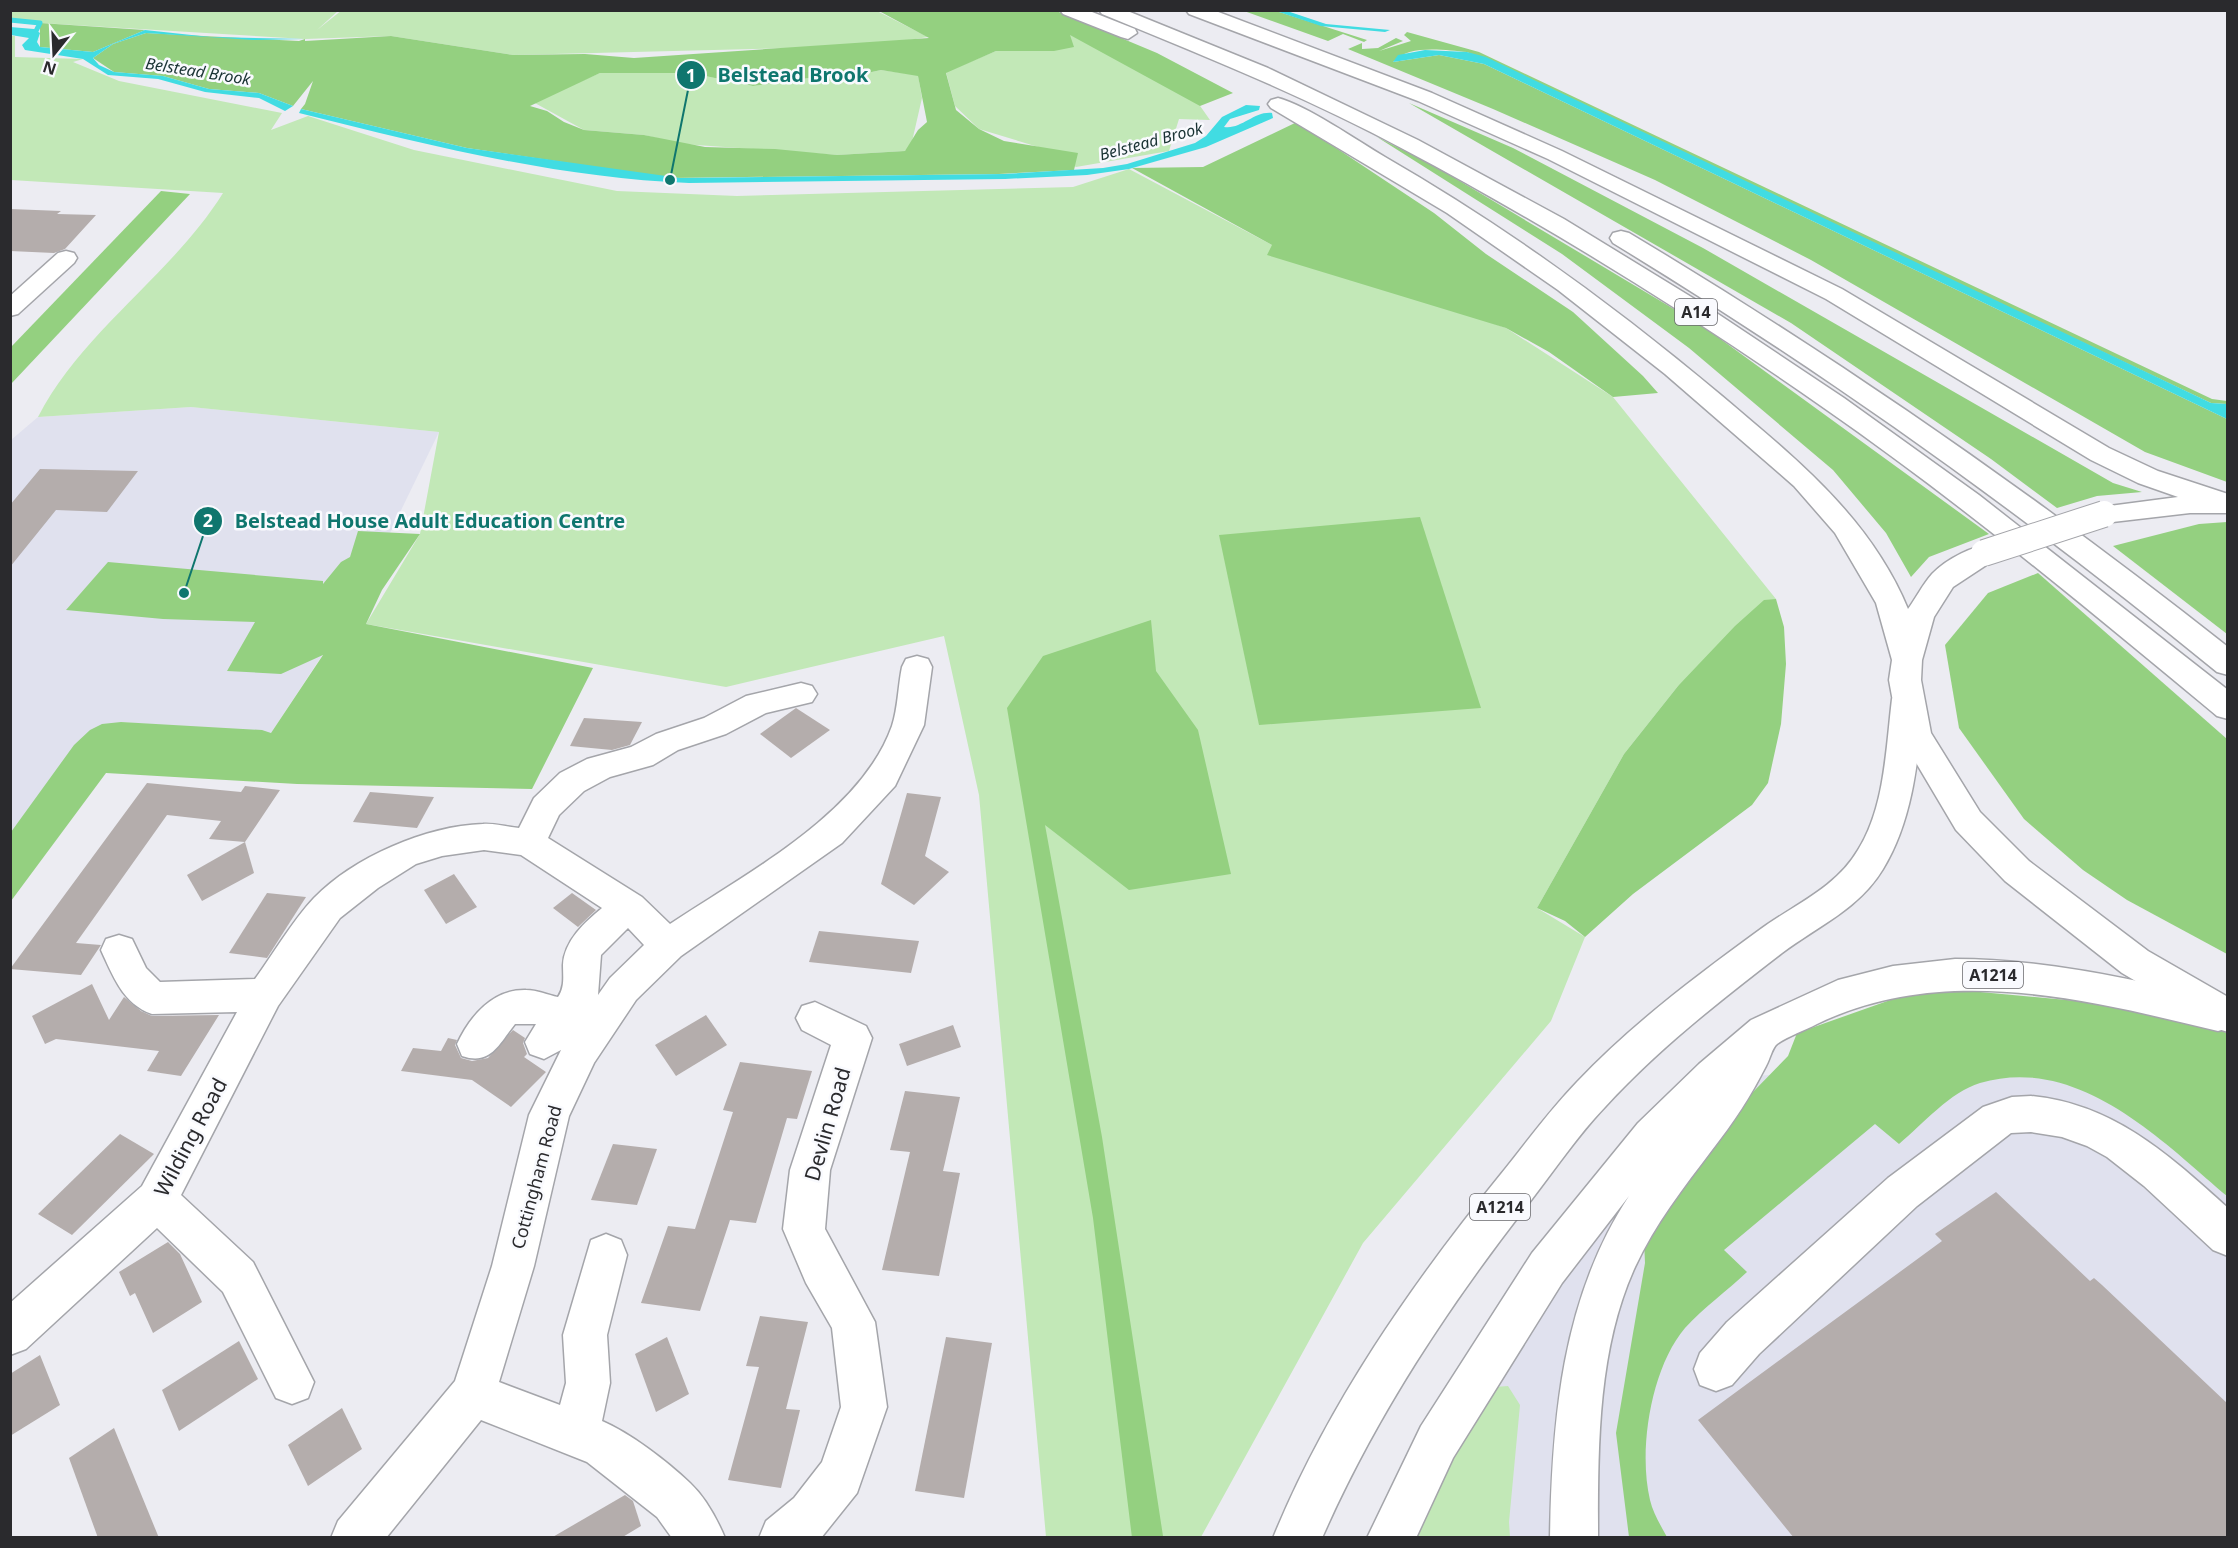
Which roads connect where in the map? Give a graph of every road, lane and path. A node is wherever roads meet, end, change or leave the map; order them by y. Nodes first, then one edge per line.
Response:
1 (1069, 10) edge
2 (1108, 10) edge
3 (1153, 10) edge
4 (1195, 10) edge
5 (66, 258) dead end
6 (10, 309) edge
7 (2228, 505) edge
8 (1907, 660) junction
9 (2228, 663) edge
10 (917, 667) dead end
11 (801, 694) dead end
12 (1908, 699) junction
13 (2228, 708) edge
14 (529, 843) junction
15 (629, 907) junction
16 (668, 945) junction
17 (119, 950) dead end
18 (265, 995) junction
19 (2228, 1016) edge
20 (815, 1018) dead end
21 (1764, 1032) junction
22 (476, 1044) dead end
23 (157, 1200) junction
24 (2228, 1236) edge
25 (606, 1255) dead end
26 (10, 1333) edge
27 (1716, 1369) dead end
28 (291, 1382) dead end
29 (473, 1394) junction
30 (576, 1434) junction
31 (355, 1538) edge
32 (701, 1538) edge
33 (783, 1538) edge
34 (1297, 1538) edge
35 (1391, 1538) edge
36 (1574, 1538) edge

1 - 8 main road
2 - 13 main road, A14
3 - 9 main road, A14
4 - 7 main road
5 - 6 main road
7 - 8 main road, bridge
8 - 12 main road
10 - 16 main road, Cottingham Road
11 - 14 main road
12 - 19 main road
12 - 34 main road, A1214
14 - 15 main road, Wilding Road
14 - 18 main road, Wilding Road
15 - 16 main road, Wilding Road
15 - 22 main road
16 - 29 main road, Cottingham Road
17 - 18 main road
18 - 23 main road, Wilding Road
19 - 21 main road, A1214
20 - 33 main road, Devlin Road
21 - 35 main road, A1214
21 - 36 main road
23 - 26 main road, Wilding Road
23 - 28 main road
24 - 27 main road
25 - 30 main road
29 - 30 main road
29 - 31 main road, Cottingham Road
30 - 32 main road

